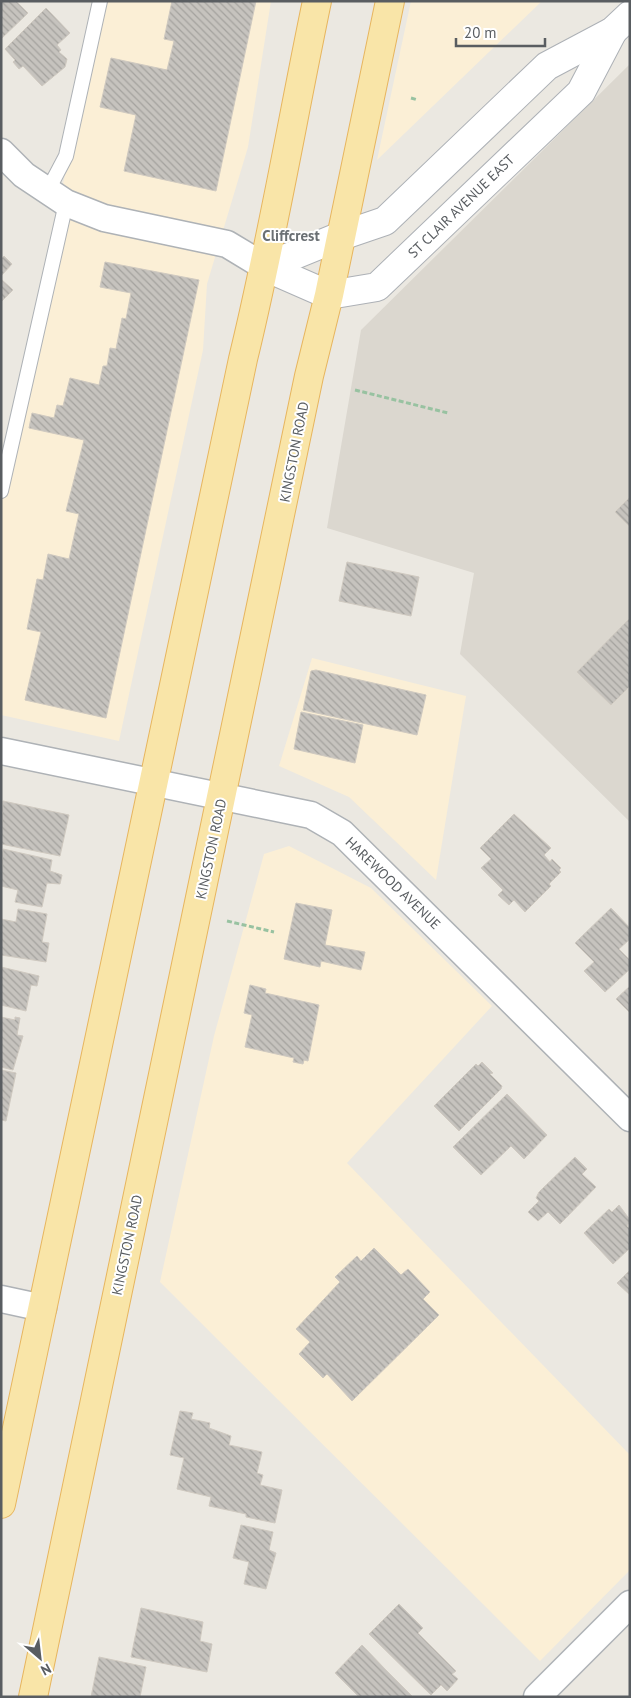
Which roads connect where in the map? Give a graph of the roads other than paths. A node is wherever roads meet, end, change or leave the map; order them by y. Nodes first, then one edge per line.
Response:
1 (100, 1) edge
2 (317, 1) edge
3 (390, 1) edge
4 (621, 23) edge
5 (1, 152) edge
6 (56, 198) junction
7 (341, 236) junction
8 (266, 267) junction
9 (329, 295) junction
10 (1, 491) edge
11 (1, 751) edge
12 (153, 782) junction
13 (221, 797) junction
14 (630, 1118) edge
15 (1, 1299) edge
16 (43, 1308) junction
17 (1, 1504) edge
18 (630, 1604) edge
19 (33, 1697) edge
20 (537, 1697) edge

1 - 6 lane
2 - 8 main road
3 - 7 main road, KINGSTON ROAD
4 - 7 main road, ST CLAIR AVENUE EAST
4 - 9 main road, ST CLAIR AVENUE EAST
5 - 6 street
6 - 8 street
6 - 10 lane
7 - 8 main road, ST CLAIR AVENUE EAST
7 - 9 main road, KINGSTON ROAD
8 - 9 main road
8 - 12 main road
9 - 13 main road, KINGSTON ROAD
11 - 12 street, HAREWOOD AVENUE
12 - 13 street, HAREWOOD AVENUE
12 - 16 main road
13 - 14 street, HAREWOOD AVENUE
13 - 19 main road, KINGSTON ROAD
15 - 16 street
16 - 17 main road
18 - 20 street

